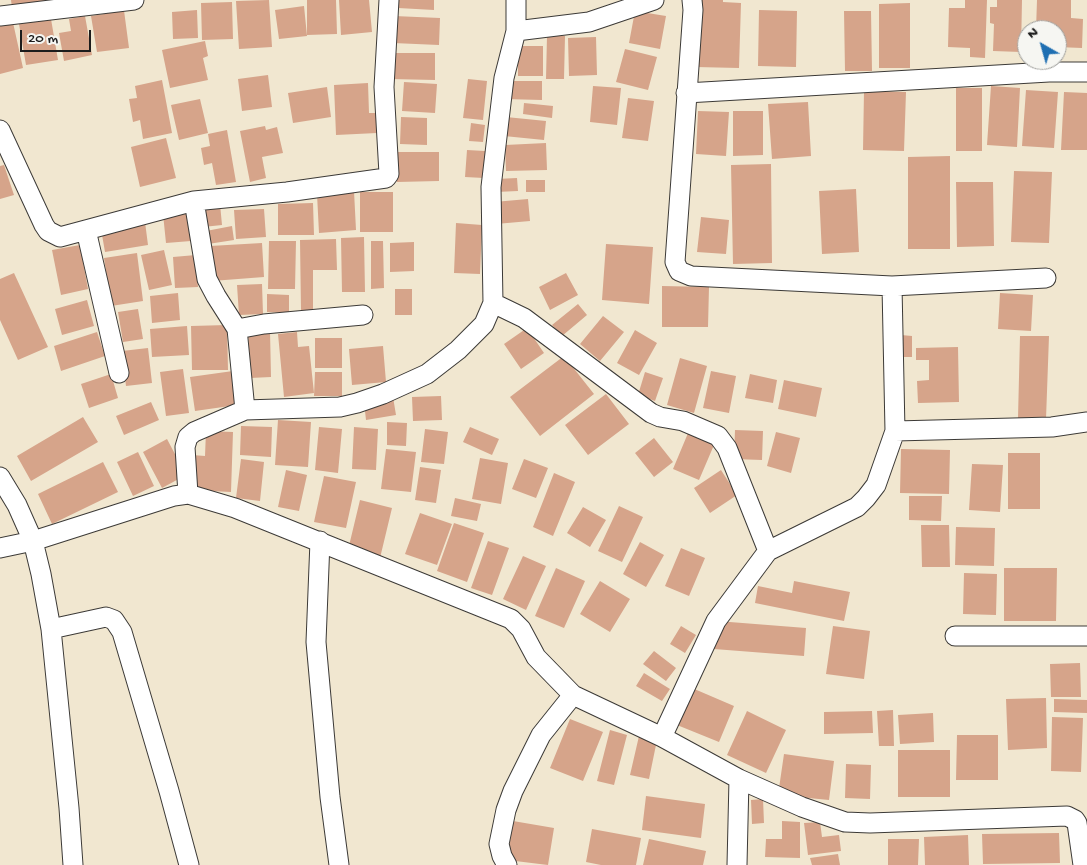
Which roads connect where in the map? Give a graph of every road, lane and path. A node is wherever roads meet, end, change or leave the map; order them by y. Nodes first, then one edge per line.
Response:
1 (134, 0) edge
2 (389, 0) edge
3 (516, 0) edge
4 (654, 0) edge
5 (692, 0) edge
6 (0, 16) edge
7 (516, 31) junction
8 (1087, 72) edge
9 (686, 93) junction
10 (0, 130) edge
11 (194, 201) junction
12 (86, 230) junction
13 (1046, 278) dead end
14 (892, 286) junction
15 (493, 303) junction
16 (363, 315) dead end
17 (237, 329) junction
18 (120, 373) dead end
19 (245, 410) junction
20 (1087, 422) edge
21 (895, 431) junction
22 (0, 477) edge
23 (188, 494) junction
24 (33, 541) junction
25 (320, 541) junction
26 (7, 547) edge
27 (768, 551) junction
28 (51, 629) junction
29 (955, 636) dead end
30 (1087, 636) edge
31 (573, 694) junction
32 (662, 737) junction
33 (739, 779) junction
34 (73, 865) edge
35 (189, 865) edge
36 (339, 865) edge
37 (507, 865) edge
38 (737, 865) edge
39 (1083, 865) edge
40 (1087, 865) edge

1 - 6 street
2 - 11 street
3 - 7 street
4 - 7 street
5 - 9 street
7 - 15 street
8 - 9 street
9 - 14 street
10 - 12 street
11 - 12 street
11 - 17 street
12 - 18 street
13 - 14 street
14 - 21 street
15 - 19 street
15 - 27 street
16 - 17 street
17 - 19 street
19 - 23 street
20 - 21 street
21 - 27 street
22 - 24 street
23 - 24 street
23 - 25 street
24 - 26 street
24 - 28 street
25 - 31 street
25 - 36 street
27 - 32 street
28 - 34 street
28 - 35 street
29 - 30 street
31 - 32 street
31 - 37 street
32 - 33 street
33 - 38 street
33 - 39 street
39 - 40 street

